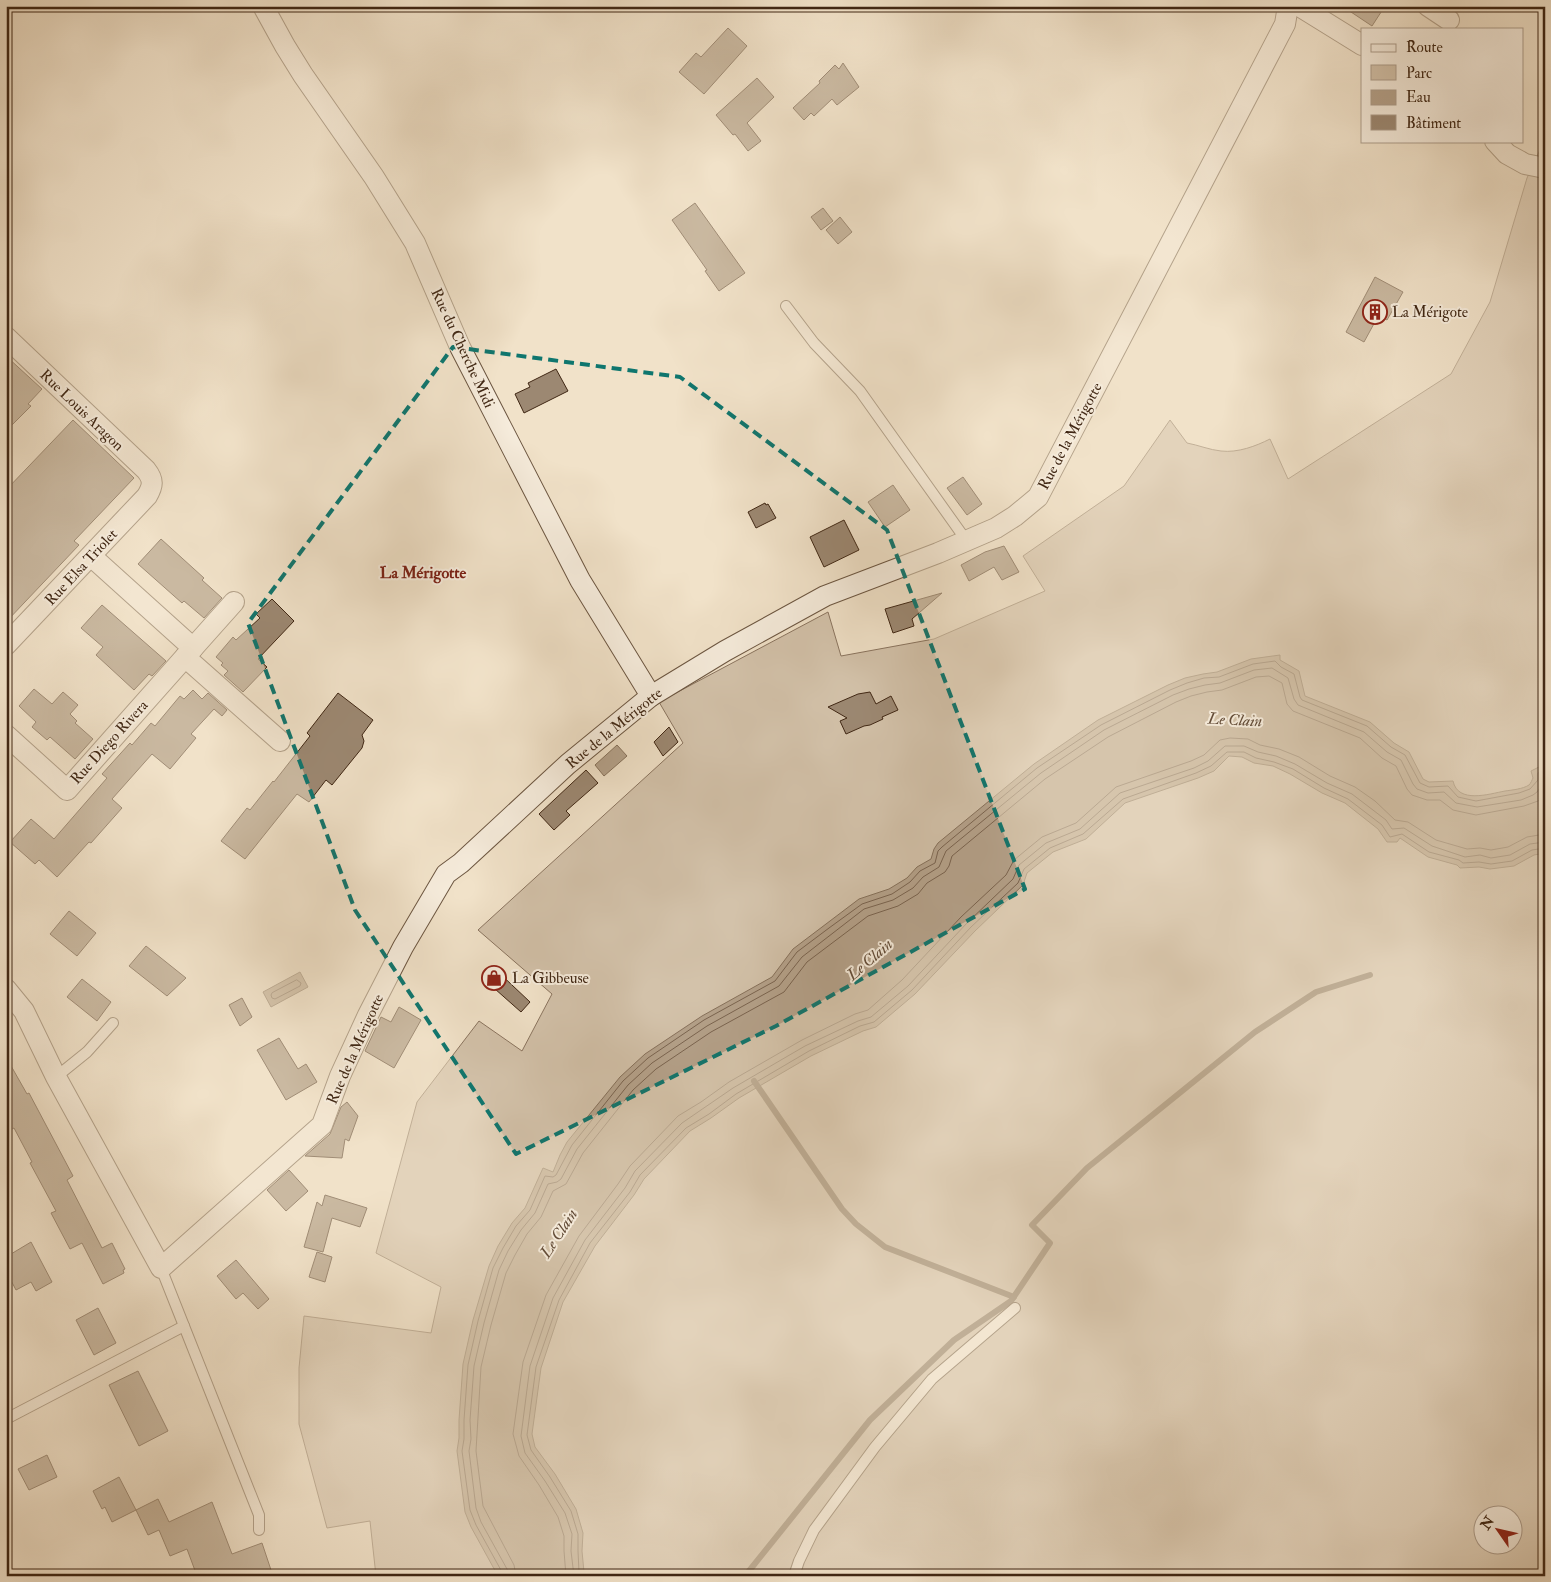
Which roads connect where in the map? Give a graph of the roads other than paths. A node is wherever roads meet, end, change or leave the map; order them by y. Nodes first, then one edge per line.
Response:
1 (263, 6) edge
2 (1288, 6) edge
3 (1299, 6) edge
4 (1428, 6) edge
5 (1449, 20) dead end
6 (1361, 44) edge
7 (1496, 142) edge
8 (1545, 168) edge
9 (786, 306) dead end
10 (6, 336) edge
11 (153, 486) joint
12 (966, 540) junction
13 (90, 556) junction
14 (234, 602) dead end
15 (6, 645) edge
16 (189, 652) junction
17 (651, 696) junction
18 (6, 735) edge
19 (280, 741) dead end
20 (6, 989) edge
21 (113, 1023) dead end
22 (56, 1077) junction
23 (162, 1268) junction
24 (1014, 1308) dead end
25 (184, 1326) junction
26 (6, 1419) edge
27 (259, 1530) dead end
28 (794, 1576) edge

1 - 17 street, Rue du Cherche Midi
2 - 12 street, Rue de la Mérigotte
3 - 6 street
4 - 5 street
7 - 8 street
9 - 12 lane
10 - 11 street, Rue Louis Aragon
11 - 13 street, Rue Elsa Triolet
12 - 17 street, Rue de la Mérigotte
13 - 15 street, Rue Elsa Triolet
13 - 16 street
14 - 16 street, Rue Diego Rivera
16 - 18 street, Rue Diego Rivera
16 - 19 street
17 - 23 street, Rue de la Mérigotte
20 - 22 street
21 - 22 lane
22 - 23 street
23 - 25 lane
24 - 28 lane
25 - 26 lane
25 - 27 lane

